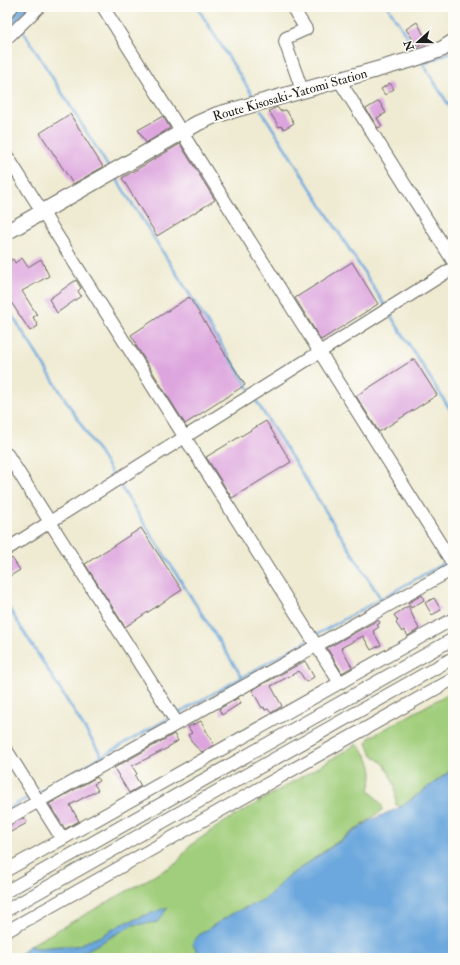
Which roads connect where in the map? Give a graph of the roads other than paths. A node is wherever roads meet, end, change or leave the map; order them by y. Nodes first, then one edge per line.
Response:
1 (12, 7) edge
2 (39, 7) edge
3 (104, 7) edge
4 (292, 7) edge
5 (7, 12) edge
6 (7, 38) edge
7 (453, 42) edge
8 (339, 80) junction
9 (302, 90) junction
10 (181, 132) junction
11 (7, 156) edge
12 (43, 212) junction
13 (7, 232) edge
14 (453, 261) edge
15 (453, 268) edge
16 (320, 352) junction
17 (186, 438) junction
18 (7, 454) edge
19 (50, 522) junction
20 (7, 549) edge
21 (453, 564) edge
22 (453, 569) edge
23 (453, 620) edge
24 (453, 639) edge
25 (317, 645) junction
26 (453, 658) edge
27 (453, 679) edge
28 (340, 683) junction
29 (177, 723) junction
30 (7, 751) edge
31 (38, 801) junction
32 (7, 819) edge
33 (62, 839) junction
34 (7, 870) edge
35 (7, 891) edge
36 (7, 910) edge
37 (7, 931) edge

1 - 5 street
2 - 6 street
3 - 10 street
4 - 9 street
7 - 8 main road, Route Kisosaki-Yatomi Station
8 - 9 main road, Route Kisosaki-Yatomi Station
8 - 14 street
9 - 10 main road, Route Kisosaki-Yatomi Station
10 - 12 main road, Route Kisosaki-Yatomi Station
10 - 16 street
11 - 12 street
12 - 13 main road, Route Kisosaki-Yatomi Station
12 - 17 street
15 - 16 street
16 - 17 street
16 - 21 street
17 - 19 street
17 - 25 street
18 - 19 street
19 - 20 street
19 - 29 street
22 - 25 street
23 - 28 street
24 - 35 street
25 - 28 street
25 - 29 street
26 - 36 street
27 - 37 street
28 - 33 street
29 - 31 street
30 - 31 street
31 - 32 street
31 - 33 street
33 - 34 street

